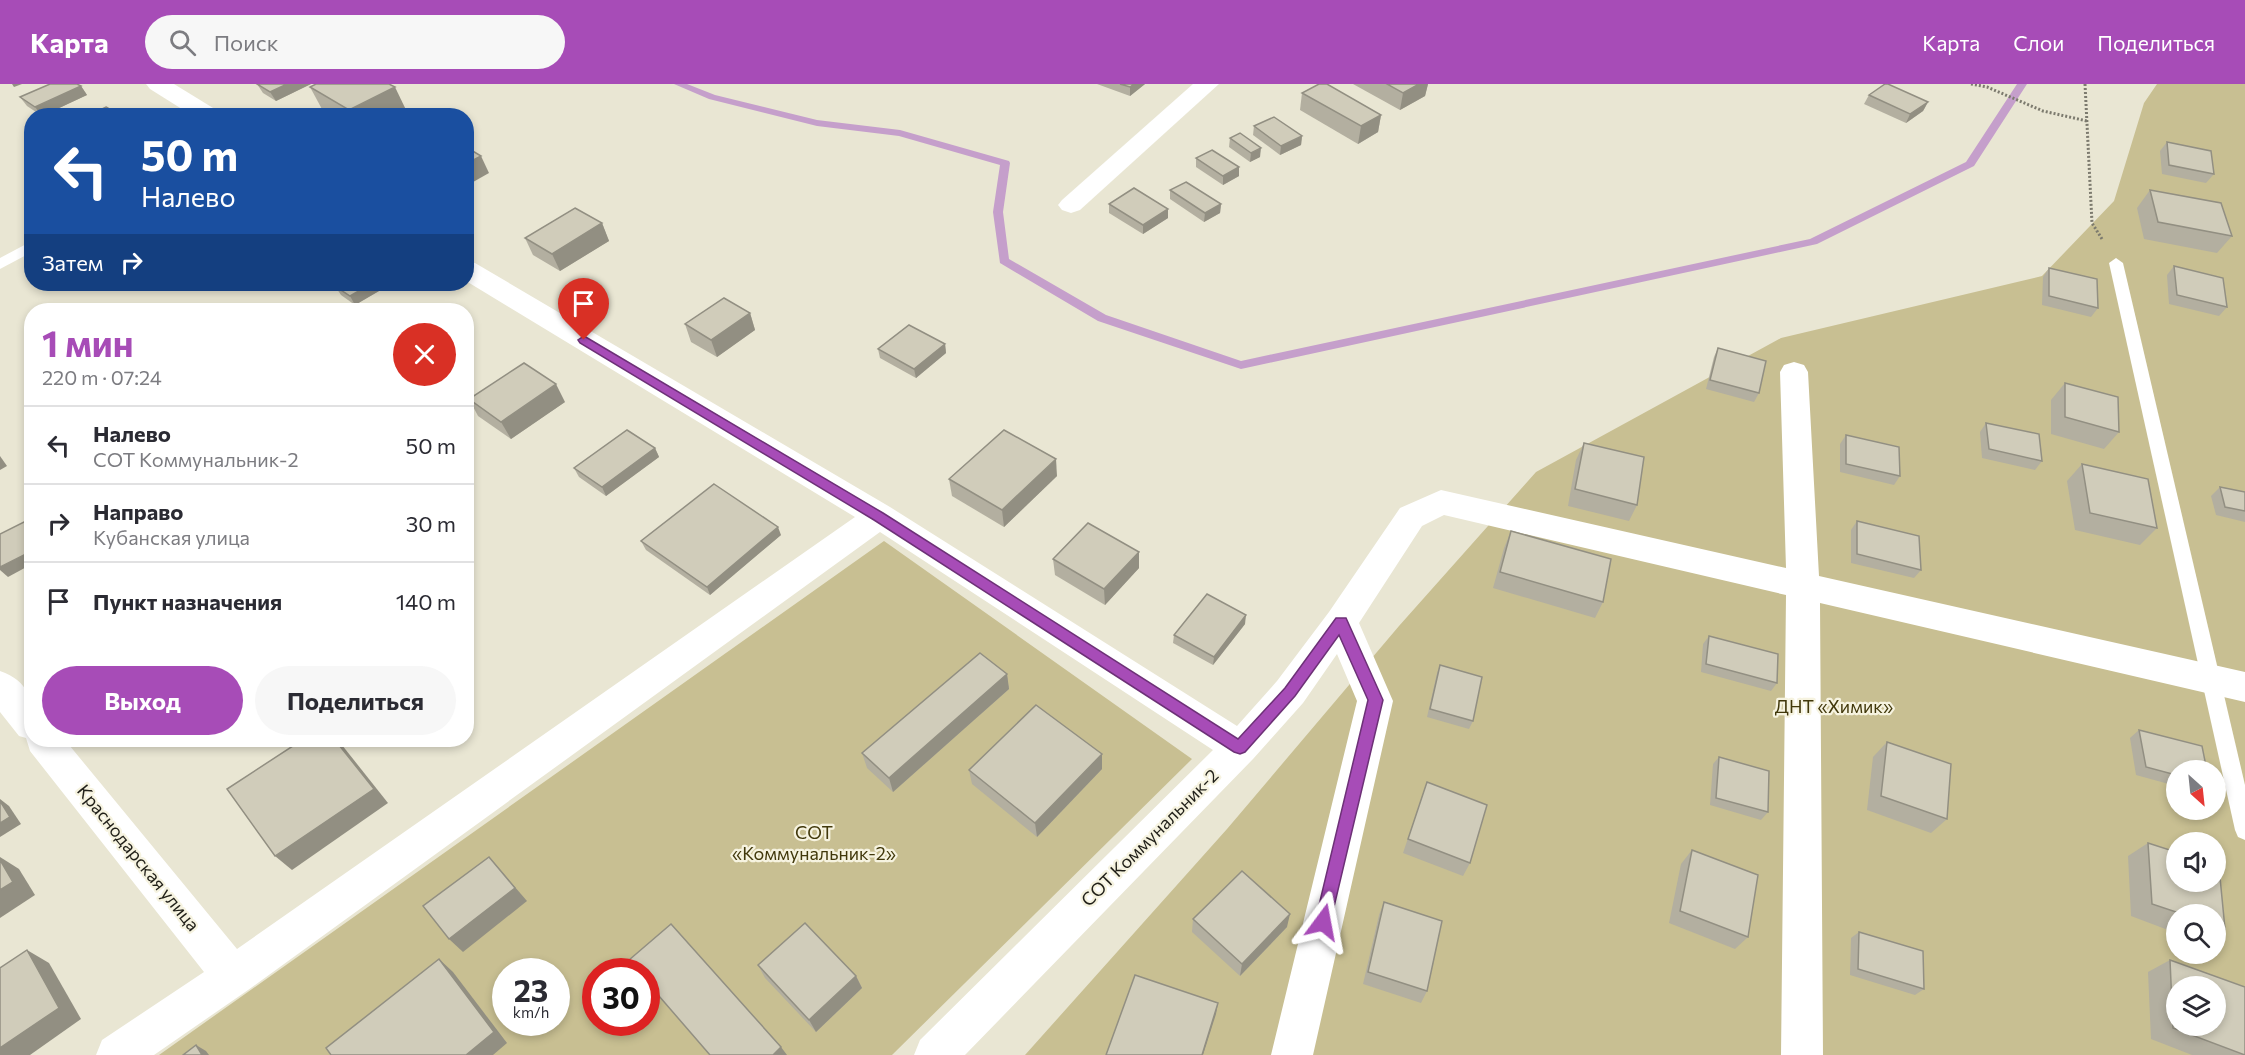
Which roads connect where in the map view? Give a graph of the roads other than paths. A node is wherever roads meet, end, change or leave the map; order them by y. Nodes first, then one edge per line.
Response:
1 (158, 84) edge
2 (1207, 84) edge
3 (197, 108) edge
4 (1071, 204) dead end
5 (24, 250) edge
6 (2116, 263) road end
7 (0, 264) edge
8 (474, 274) edge
9 (1794, 372) dead end
10 (879, 516) junction
11 (1803, 584) junction
12 (1341, 622) junction
13 (2209, 679) junction
14 (0, 686) edge
15 (2245, 687) edge
16 (24, 715) edge
17 (49, 747) edge
18 (1240, 748) junction
19 (2245, 830) edge
20 (233, 976) junction
21 (117, 1055) edge
22 (935, 1055) edge
23 (1292, 1055) edge
24 (1802, 1055) edge

1 - 3 street
2 - 4 street
5 - 7 lane
6 - 13 lane
8 - 10 street
9 - 11 street
10 - 18 street
10 - 20 street
11 - 12 street, СОТ Коммунальник-2
11 - 13 street
11 - 24 street
12 - 18 street, СОТ Коммунальник-2
12 - 23 street
13 - 15 street
13 - 19 lane
14 - 16 street
17 - 20 street, Краснодарская улица
18 - 22 street, СОТ Коммунальник-2
20 - 21 street

